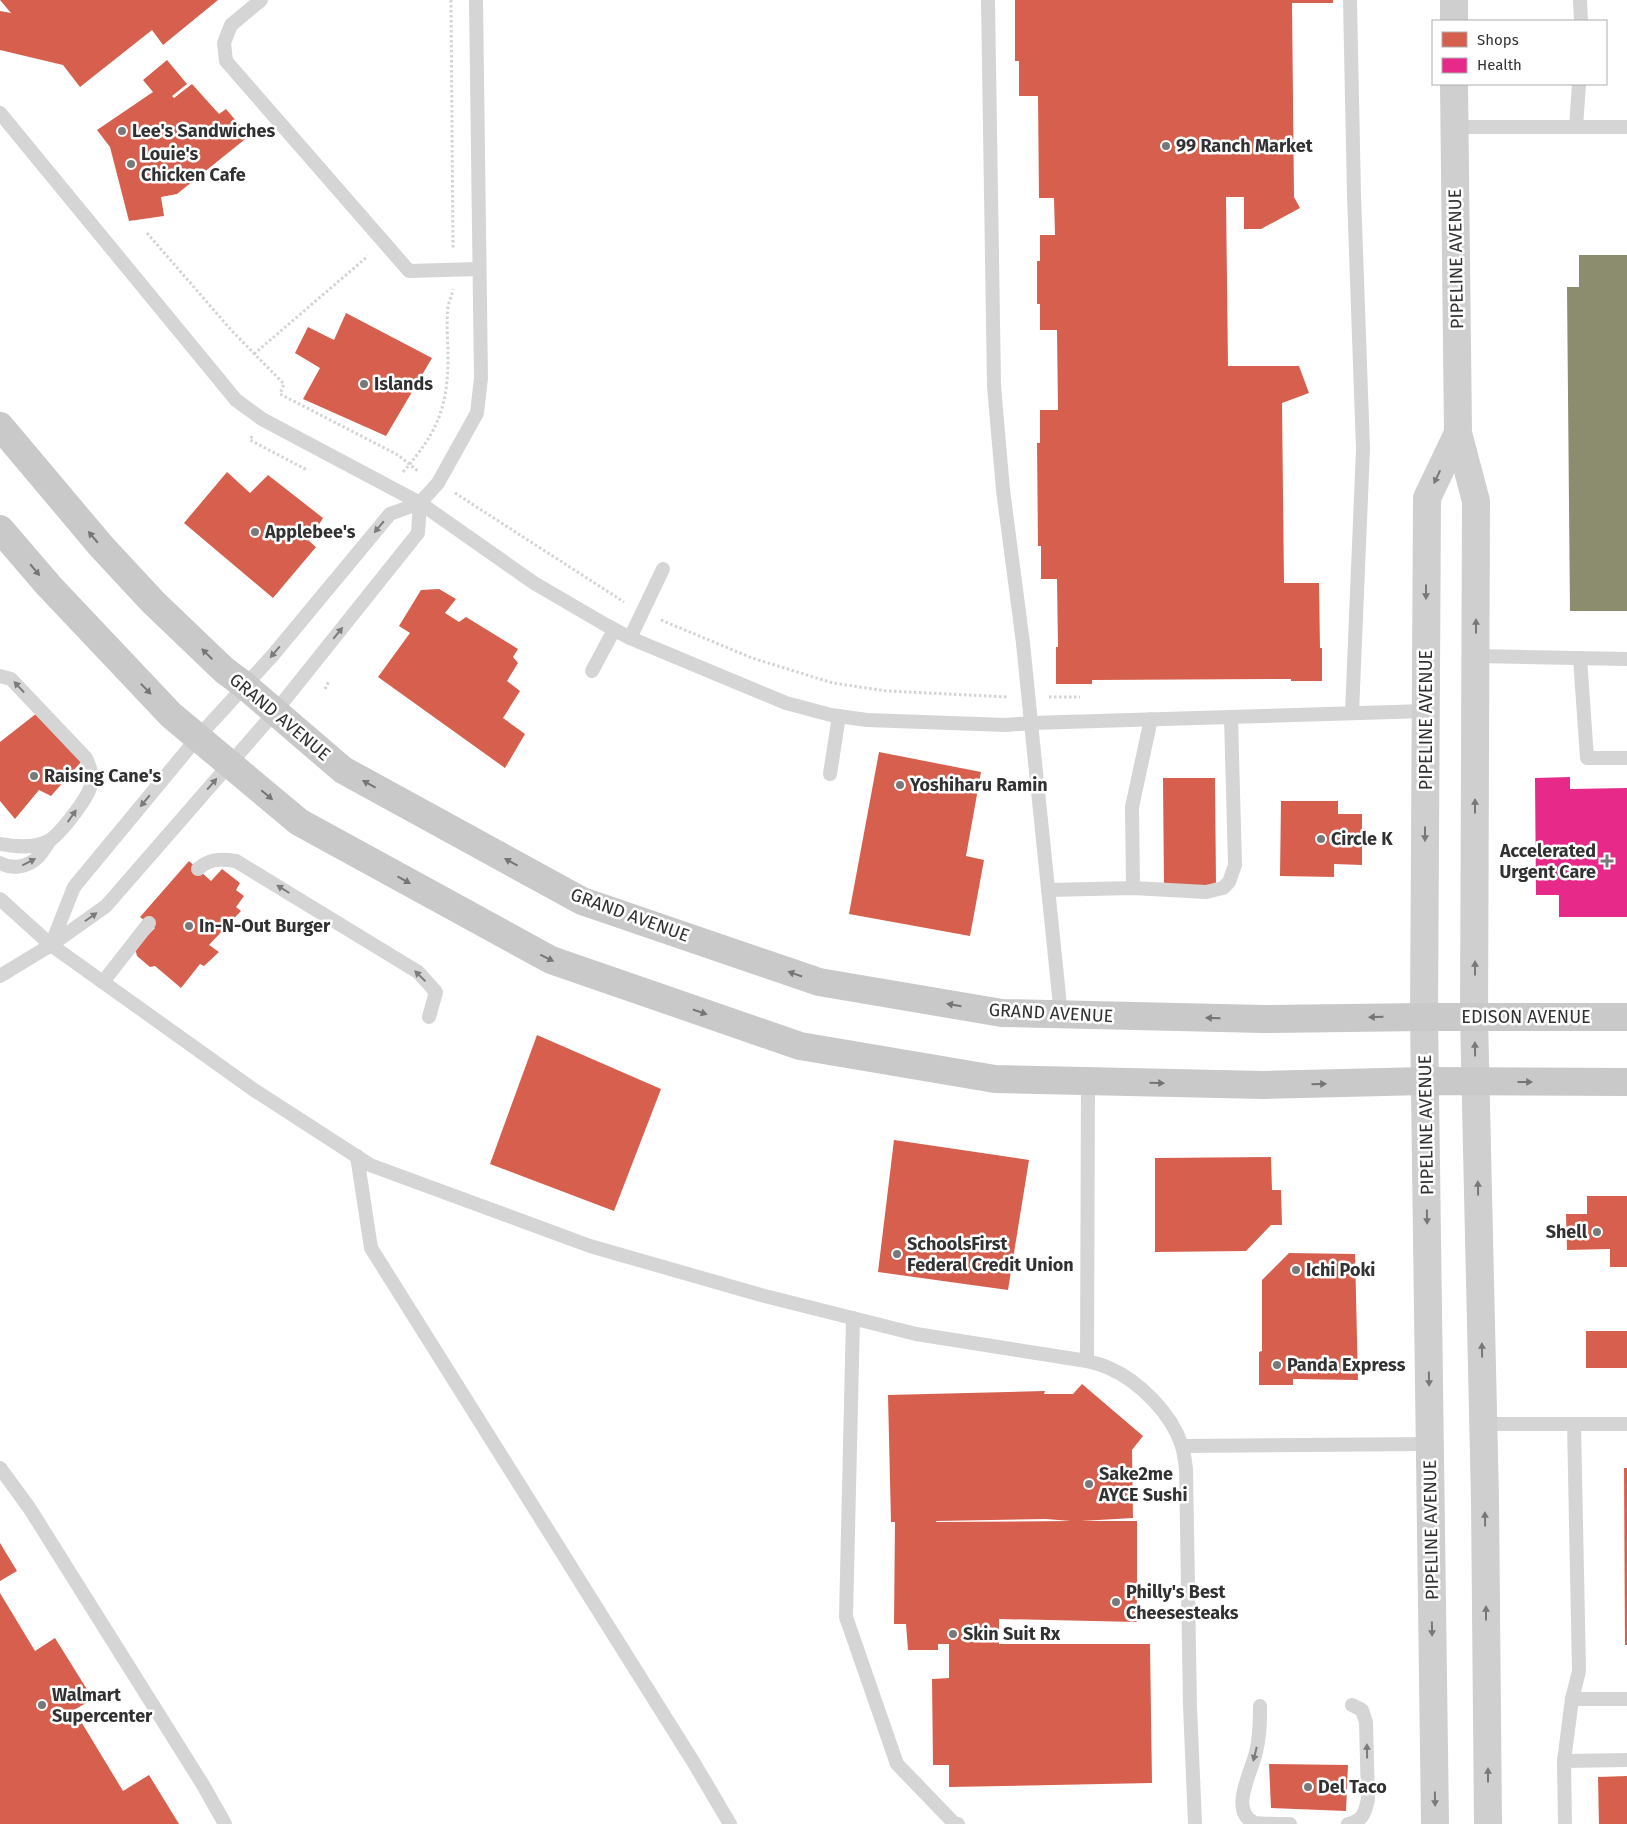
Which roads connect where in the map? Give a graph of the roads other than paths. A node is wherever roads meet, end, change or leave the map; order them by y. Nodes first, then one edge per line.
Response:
1 (261, 0) edge
2 (476, 0) edge
3 (988, 0) edge
4 (1350, 0) edge
5 (1454, 0) edge
6 (1580, 0) edge
7 (1454, 20) edge
8 (1581, 20) edge
9 (1454, 85) edge
10 (1579, 85) edge
11 (0, 114) edge
12 (1455, 127) junction
13 (1576, 127) junction
14 (1627, 127) edge
15 (478, 269) junction
16 (0, 426) edge
17 (1458, 433) junction
18 (420, 503) junction
19 (0, 529) edge
20 (662, 569) dead end
21 (614, 630) junction
22 (630, 638) junction
23 (1476, 656) junction
24 (1580, 658) junction
25 (1627, 658) edge
26 (592, 671) dead end
27 (0, 676) edge
28 (244, 685) junction
29 (1426, 711) junction
30 (275, 712) junction
31 (1352, 713) junction
32 (839, 716) junction
33 (1231, 717) junction
34 (1151, 719) junction
35 (1031, 723) junction
36 (198, 737) junction
37 (1627, 758) edge
38 (229, 763) junction
39 (830, 774) dead end
40 (50, 840) junction
41 (0, 844) edge
42 (0, 863) edge
43 (198, 868) dead end
44 (1133, 888) junction
45 (1048, 890) junction
46 (0, 899) edge
47 (149, 923) dead end
48 (51, 945) junction
49 (0, 976) edge
50 (103, 982) junction
51 (1061, 1015) junction
52 (429, 1017) dead end
53 (1424, 1017) junction
54 (1474, 1017) junction
55 (1627, 1017) edge
56 (1088, 1081) junction
57 (1425, 1081) junction
58 (1476, 1082) junction
59 (1627, 1082) edge
60 (357, 1156) junction
61 (853, 1318) junction
62 (1086, 1360) junction
63 (1484, 1424) junction
64 (1574, 1424) junction
65 (1627, 1424) edge
66 (1430, 1444) junction
67 (1182, 1446) junction
68 (0, 1468) edge
69 (1572, 1698) junction
70 (1627, 1698) edge
71 (1352, 1705) dead end
72 (1260, 1706) dead end
73 (1627, 1760) edge
74 (1564, 1761) junction
75 (225, 1824) edge
76 (730, 1824) edge
77 (958, 1824) edge
78 (1195, 1824) edge
79 (1290, 1824) edge
80 (1348, 1824) edge
81 (1435, 1824) edge
82 (1488, 1824) edge
83 (1565, 1824) edge

1 - 15 lane
2 - 15 lane
3 - 35 lane
4 - 31 lane
5 - 7 main road
6 - 8 lane
9 - 12 main road, PIPELINE AVENUE
10 - 13 lane
11 - 18 lane
12 - 13 lane
12 - 17 main road, PIPELINE AVENUE
13 - 14 lane
15 - 18 lane
28 -> 16 main road, GRAND AVENUE
23 -> 17 main road, PIPELINE AVENUE
17 -> 29 main road, PIPELINE AVENUE
18 - 21 lane
18 -> 28 lane
30 -> 18 lane
19 -> 36 main road
20 - 22 lane
21 - 22 lane
21 - 26 lane
22 - 32 lane
23 - 24 lane
54 -> 23 main road, PIPELINE AVENUE
24 - 25 lane
24 - 37 lane
40 -> 27 lane
28 - 30 main road, GRAND AVENUE
28 - 36 lane
29 - 31 lane
29 -> 53 main road, PIPELINE AVENUE
30 - 38 lane
51 -> 30 main road, GRAND AVENUE
31 - 33 lane
32 - 35 lane
32 - 39 lane
33 - 34 lane
33 - 44 lane
34 - 35 lane
34 - 44 lane
35 - 45 lane
36 - 38 main road
36 -> 48 lane
48 -> 38 lane
38 -> 56 main road
40 - 41 lane
42 -> 40 lane
52 -> 43 lane
44 - 45 lane
45 - 51 lane
46 - 48 lane
47 - 50 lane
48 - 49 lane
48 - 50 lane
50 - 60 lane
53 -> 51 main road, GRAND AVENUE
53 - 54 main road, EDISON AVENUE
53 - 57 main road, PIPELINE AVENUE
54 - 55 main road, EDISON AVENUE
58 -> 54 main road, PIPELINE AVENUE
56 -> 57 main road
56 - 62 lane
57 - 58 main road
57 -> 66 main road, PIPELINE AVENUE
58 -> 59 main road
63 -> 58 main road, PIPELINE AVENUE
60 - 61 lane
60 - 76 lane
61 - 62 lane
61 - 77 lane
62 - 67 lane
63 - 64 lane
82 -> 63 main road, PIPELINE AVENUE
64 - 65 lane
64 - 69 lane
66 - 67 lane
66 -> 81 main road, PIPELINE AVENUE
67 - 78 lane
68 - 75 lane
69 - 70 lane
69 - 74 lane
80 -> 71 lane
72 -> 79 lane
73 - 74 lane
74 - 83 lane

